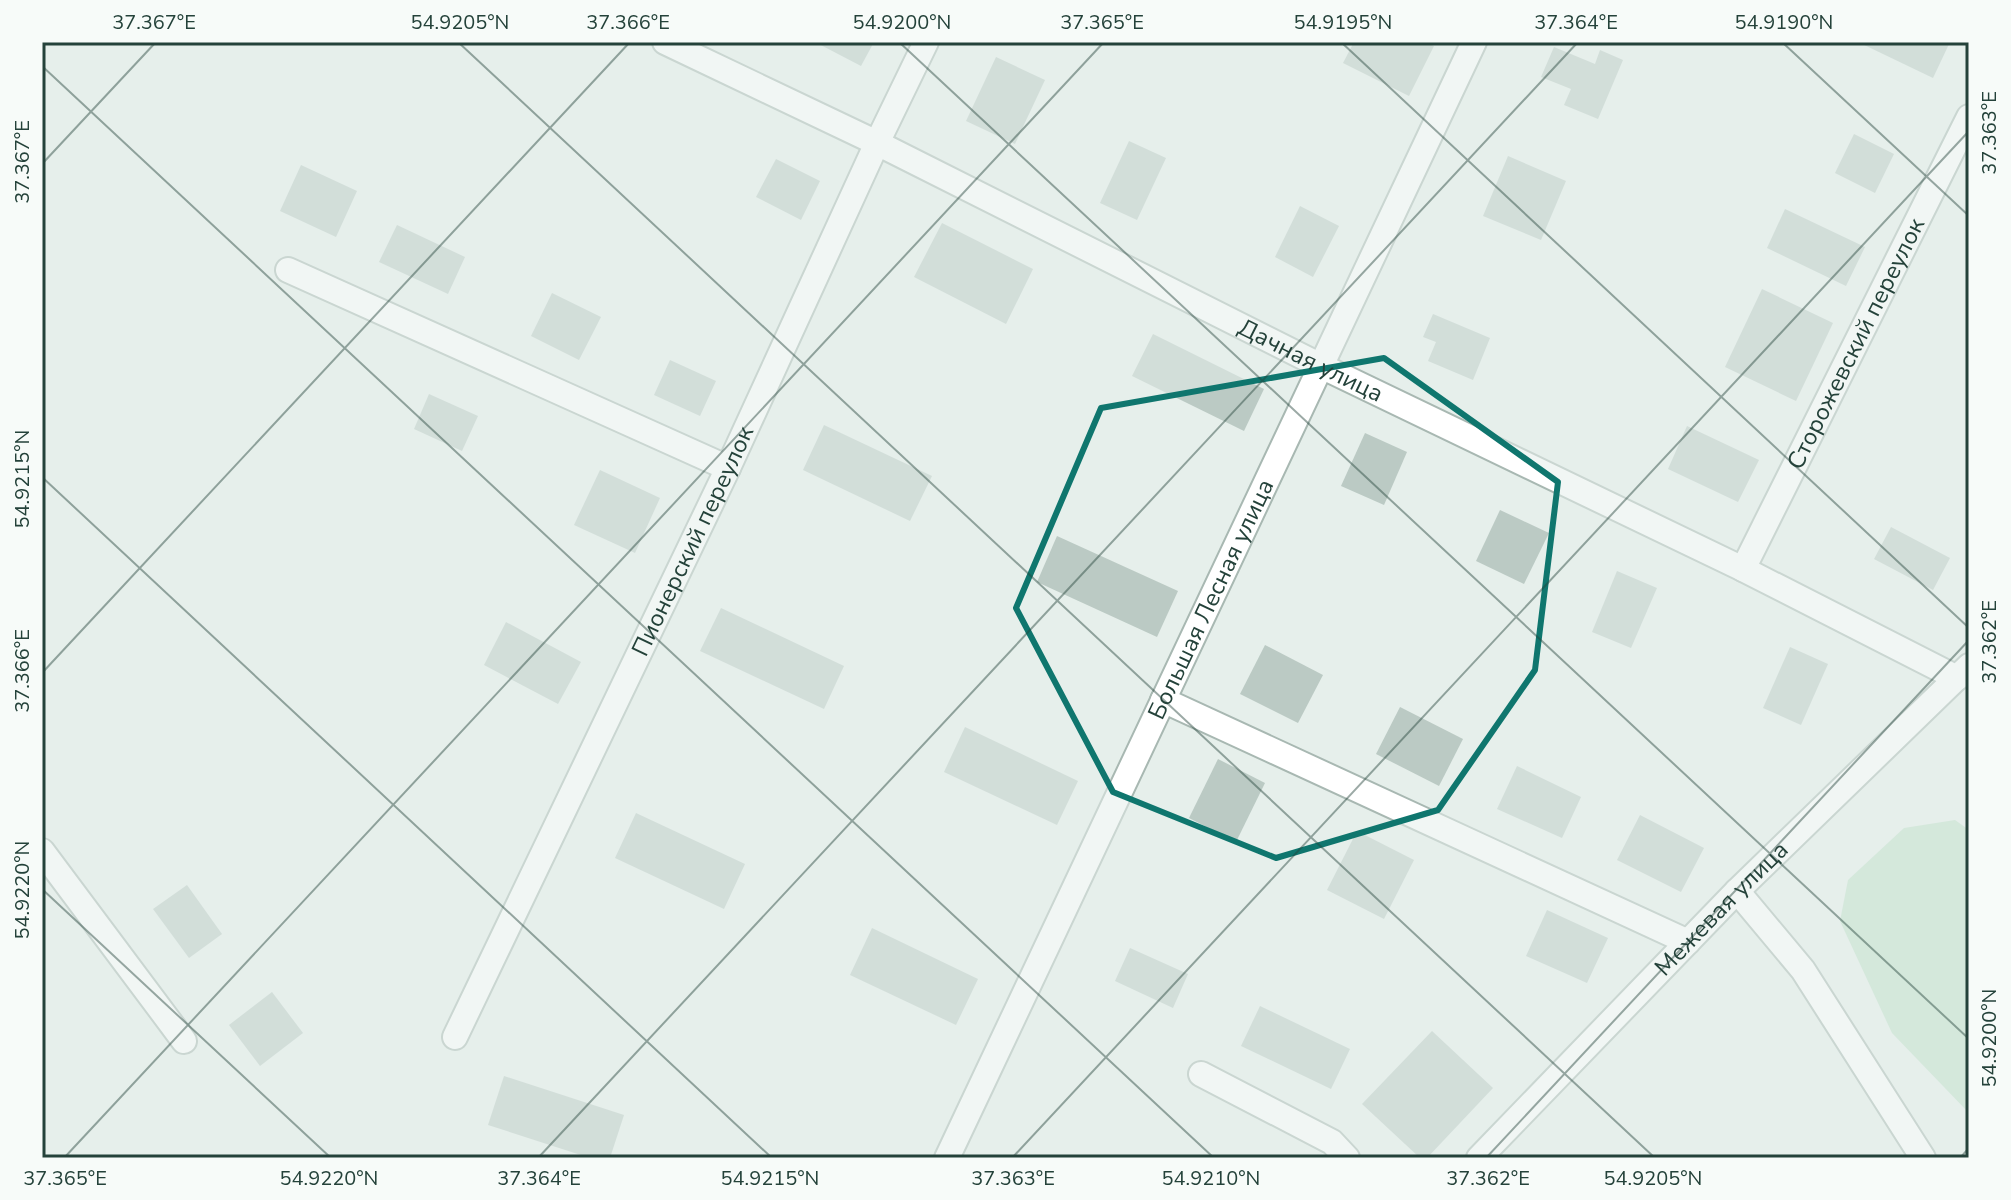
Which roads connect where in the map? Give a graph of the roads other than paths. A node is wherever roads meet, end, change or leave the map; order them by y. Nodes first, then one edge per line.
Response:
1 (665, 42) edge
2 (926, 42) edge
3 (1474, 42) edge
4 (1969, 117) edge
5 (877, 143) junction
6 (288, 270) dead end
7 (1321, 366) junction
8 (728, 468) junction
9 (1743, 569) junction
10 (1963, 672) edge
11 (1163, 700) junction
12 (42, 851) edge
13 (1737, 891) junction
14 (1688, 942) junction
15 (455, 1037) dead end
16 (184, 1041) dead end
17 (1201, 1074) dead end
18 (947, 1158) edge
19 (1347, 1158) edge
20 (1479, 1158) edge
21 (1923, 1158) edge

1 - 5 street, Дачная улица
2 - 5 street, Пионерский переулок
3 - 7 street, Большая Лесная улица
4 - 9 street, Сторожевский переулок
5 - 7 street, Дачная улица
5 - 8 street, Пионерский переулок
6 - 8 street
7 - 9 street, Дачная улица
7 - 11 street, Большая Лесная улица
8 - 15 street, Пионерский переулок
9 - 10 street, Дачная улица
10 - 13 street, Межевая улица
11 - 14 street
11 - 18 street, Большая Лесная улица
12 - 16 street
13 - 14 street, Межевая улица
13 - 21 street
14 - 20 street, Межевая улица
17 - 19 street

